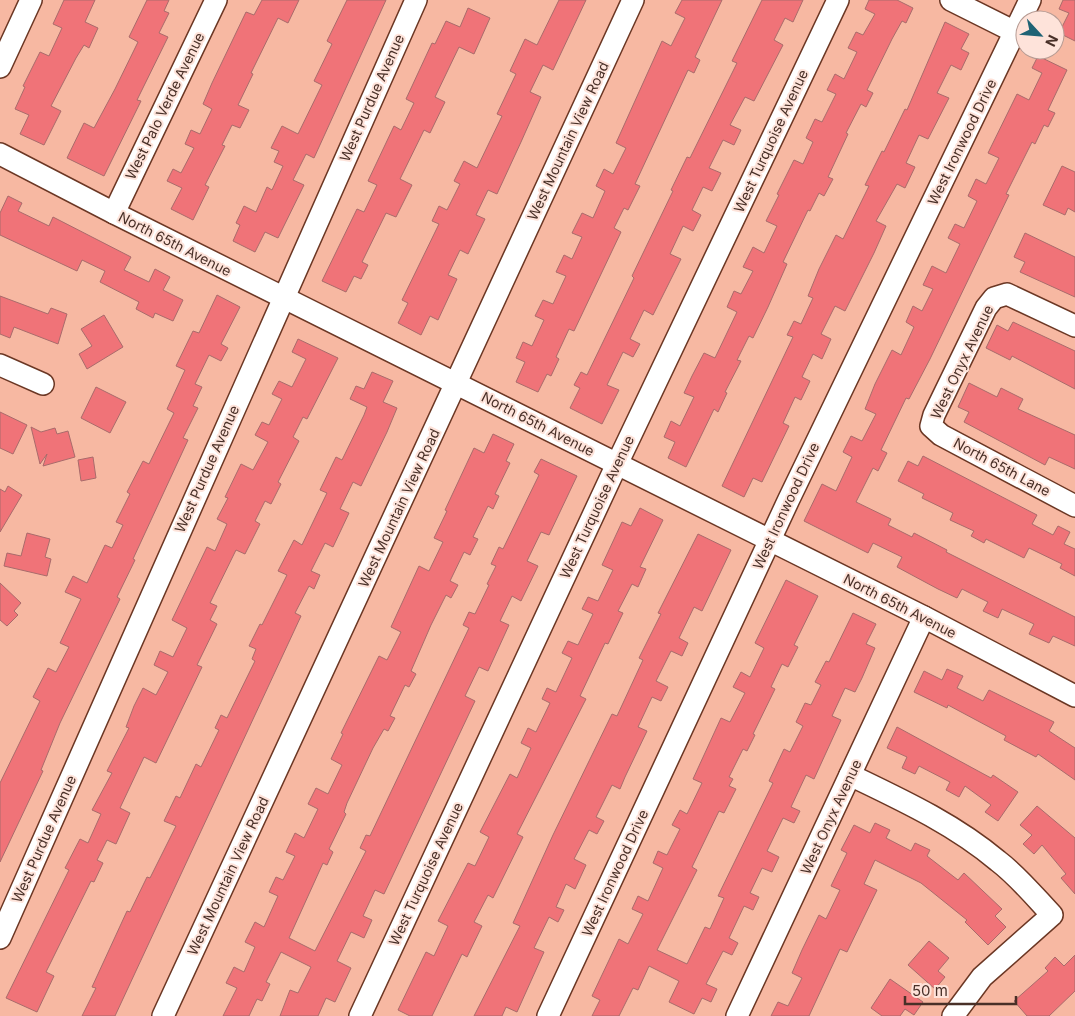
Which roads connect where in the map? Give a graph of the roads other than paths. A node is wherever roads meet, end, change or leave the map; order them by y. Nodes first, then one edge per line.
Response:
1 (31, 0) edge
2 (216, 0) edge
3 (416, 0) edge
4 (633, 0) edge
5 (838, 0) edge
6 (951, 0) edge
7 (1015, 32) joint
8 (0, 67) edge
9 (0, 154) edge
10 (114, 213) junction
11 (283, 297) junction
12 (1075, 326) edge
13 (0, 365) edge
14 (43, 384) dead end
15 (456, 384) junction
16 (932, 426) joint
17 (617, 464) junction
18 (1075, 506) edge
19 (770, 540) junction
20 (924, 617) junction
21 (1075, 696) edge
22 (850, 775) junction
23 (0, 938) edge
24 (163, 1016) edge
25 (360, 1016) edge
26 (548, 1016) edge
27 (737, 1016) edge
28 (954, 1016) edge

1 - 8 street
2 - 10 street, West Palo Verde Avenue
3 - 11 street, West Purdue Avenue
4 - 15 street, West Mountain View Road
5 - 17 street, West Turquoise Avenue
6 - 7 street
7 - 19 street, West Ironwood Drive
9 - 10 street, North 65th Avenue
10 - 11 street, North 65th Avenue
11 - 15 street, North 65th Avenue
11 - 23 street, West Purdue Avenue
12 - 16 street, West Onyx Avenue
13 - 14 street
15 - 17 street, North 65th Avenue
15 - 24 street, West Mountain View Road
16 - 18 street, North 65th Lane
17 - 19 street, North 65th Avenue
17 - 25 street, West Turquoise Avenue
19 - 20 street, North 65th Avenue
19 - 26 street, West Ironwood Drive
20 - 21 street, North 65th Avenue
20 - 22 street, West Onyx Avenue
22 - 27 street, West Onyx Avenue
22 - 28 street

